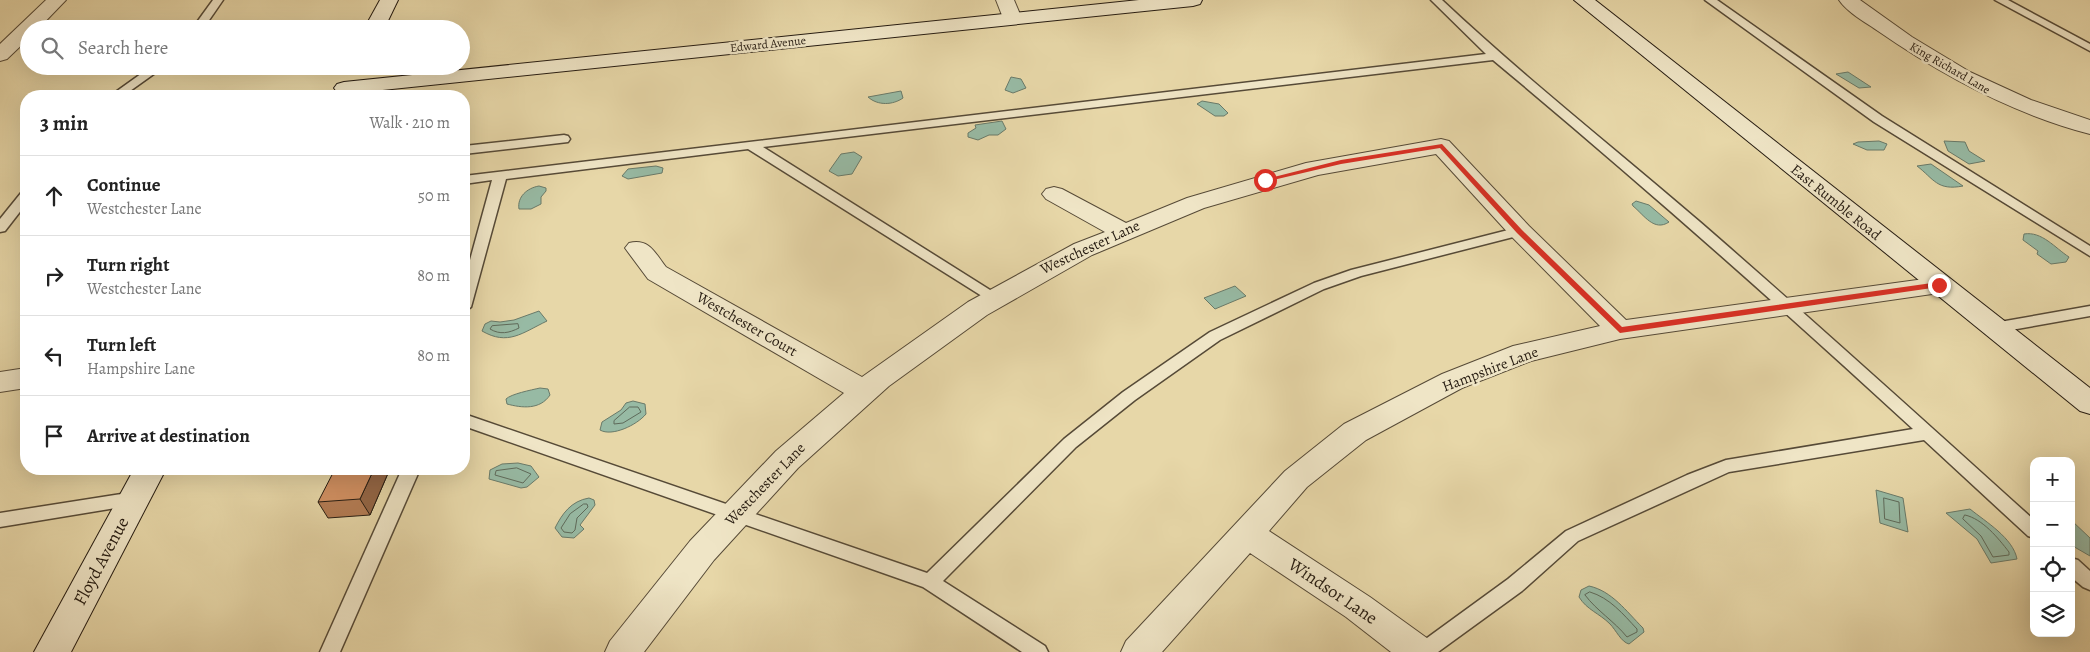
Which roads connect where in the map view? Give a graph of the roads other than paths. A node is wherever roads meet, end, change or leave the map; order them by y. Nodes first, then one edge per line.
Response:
1 (57, 0) edge
2 (218, 0) edge
3 (388, 0) edge
4 (1005, 0) edge
5 (1193, 0) edge
6 (1436, 0) edge
7 (1583, 0) edge
8 (1710, 0) edge
9 (1848, 0) edge
10 (2000, 0) edge
11 (1150, 2) edge
12 (1012, 19) junction
13 (36, 20) edge
14 (203, 20) edge
15 (378, 20) edge
16 (20, 36) edge
17 (2090, 48) edge
18 (0, 55) edge
19 (1494, 56) junction
20 (147, 75) edge
21 (350, 75) edge
22 (125, 90) edge
23 (343, 90) edge
24 (360, 90) edge
25 (2090, 127) edge
26 (564, 139) dead end
27 (751, 145) junction
28 (470, 149) edge
29 (500, 176) junction
30 (470, 179) edge
31 (1054, 194) dead end
32 (20, 203) edge
33 (0, 228) edge
34 (1122, 231) junction
35 (1520, 231) junction
36 (638, 248) dead end
37 (2090, 252) edge
38 (470, 285) edge
39 (1939, 285) junction
40 (992, 298) junction
41 (1788, 306) junction
42 (2090, 311) edge
43 (2073, 314) junction
44 (2090, 325) edge
45 (1994, 328) junction
46 (1620, 330) junction
47 (20, 379) edge
48 (0, 382) edge
49 (2079, 390) edge
50 (864, 391) junction
51 (2090, 404) edge
52 (470, 422) edge
53 (1928, 433) junction
54 (147, 475) edge
55 (408, 475) edge
56 (135, 499) junction
57 (736, 514) junction
58 (0, 520) edge
59 (2030, 527) edge
60 (1246, 533) junction
61 (2075, 569) edge
62 (930, 582) junction
63 (2090, 582) edge
64 (52, 652) edge
65 (330, 652) edge
66 (623, 652) edge
67 (1038, 652) edge
68 (1139, 652) edge
69 (1418, 652) edge
70 (1423, 652) edge

1 - 13 street
2 - 14 lane
3 - 15 street
4 - 12 street
5 - 11 street, Edward Avenue
6 - 19 lane
7 - 39 street, East Rumble Road
8 - 37 lane
9 - 25 street, King Richard Lane
10 - 17 lane
11 - 12 street, Edward Avenue
12 - 24 street, Edward Avenue
16 - 18 street
19 - 27 lane
19 - 41 lane
20 - 22 lane
21 - 23 street
26 - 28 lane
27 - 29 lane
27 - 40 lane
29 - 30 lane
29 - 38 lane
31 - 34 street
32 - 33 lane
34 - 35 street, Westchester Lane
34 - 40 street, Westchester Lane
35 - 46 street, Westchester Lane
35 - 62 lane
36 - 50 street, Westchester Court
39 - 41 street, Hampshire Lane
39 - 45 street, East Rumble Road
40 - 50 street, Westchester Lane
41 - 46 street, Hampshire Lane
41 - 53 lane
42 - 43 lane
43 - 44 lane
43 - 45 lane
45 - 49 street, East Rumble Road
46 - 60 street, Hampshire Lane
47 - 48 street
49 - 51 street, East Rumble Road
50 - 57 street, Westchester Lane
52 - 57 lane
53 - 59 lane
53 - 70 lane
54 - 56 street, Floyd Avenue
55 - 65 lane
56 - 58 lane
56 - 64 street, Floyd Avenue
57 - 62 lane
57 - 66 street, Westchester Lane
60 - 68 street, Hampshire Lane
60 - 69 street, Windsor Lane
61 - 63 lane
62 - 67 lane

